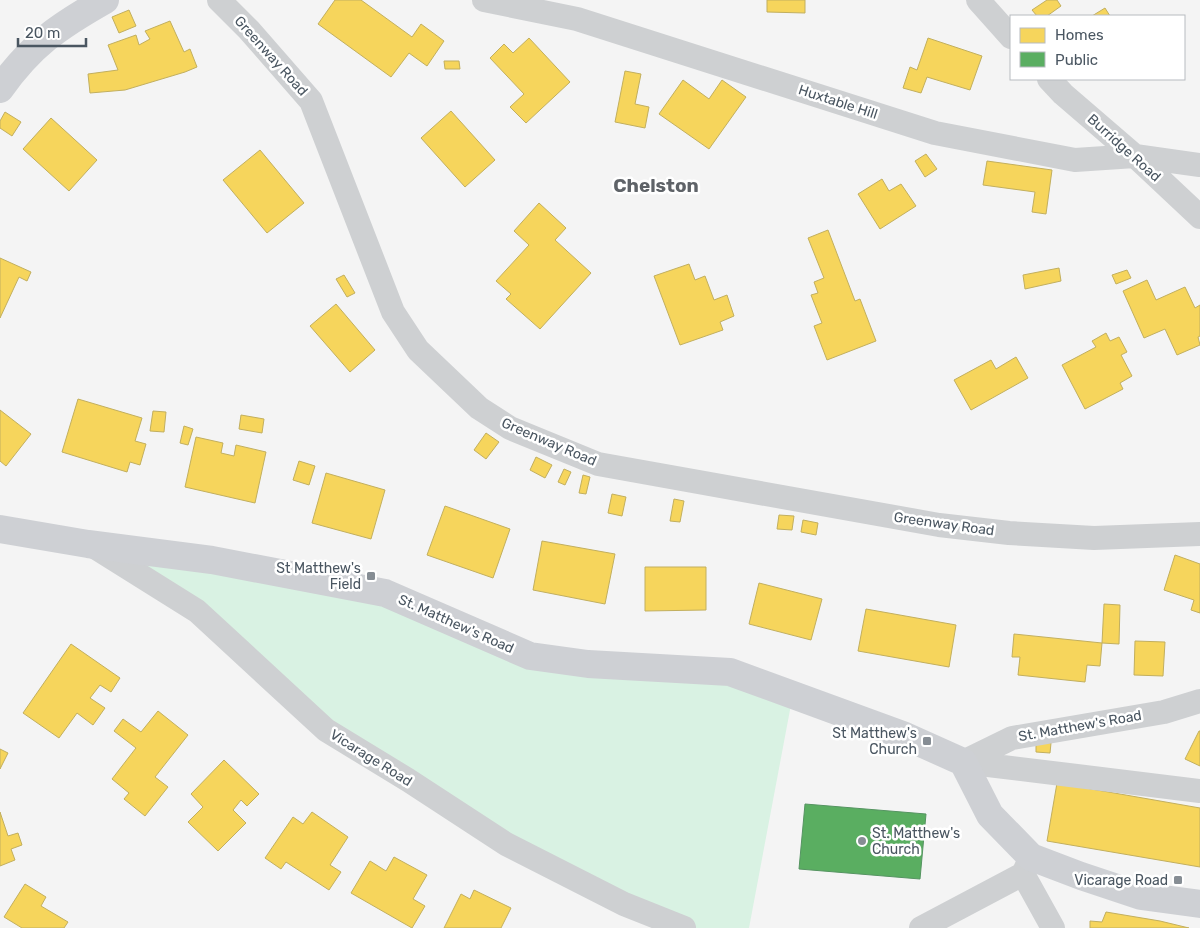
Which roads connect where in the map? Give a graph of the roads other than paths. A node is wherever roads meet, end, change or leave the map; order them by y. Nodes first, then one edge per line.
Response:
1 (105, 0) edge
2 (219, 0) edge
3 (484, 0) edge
4 (978, 0) edge
5 (1010, 36) edge
6 (1050, 80) edge
7 (0, 89) edge
8 (1135, 156) junction
9 (1200, 165) edge
10 (1200, 217) edge
11 (0, 529) edge
12 (1200, 534) edge
13 (88, 544) junction
14 (1200, 701) edge
15 (963, 762) junction
16 (1200, 791) edge
17 (1027, 866) junction
18 (1200, 904) edge
19 (684, 928) edge
20 (921, 928) edge
21 (1053, 928) edge

1 - 7 street
2 - 12 street, Greenway Road
3 - 8 street, Huxtable Hill
4 - 5 street
6 - 8 street, Burridge Road
8 - 9 street, Huxtable Hill
8 - 10 street, Burridge Road
11 - 13 street, St. Matthew's Road
13 - 15 street, St. Matthew's Road
13 - 19 street, Vicarage Road
14 - 15 street, St. Matthew's Road
15 - 16 street
15 - 17 street
17 - 18 street
17 - 20 street
17 - 21 street

